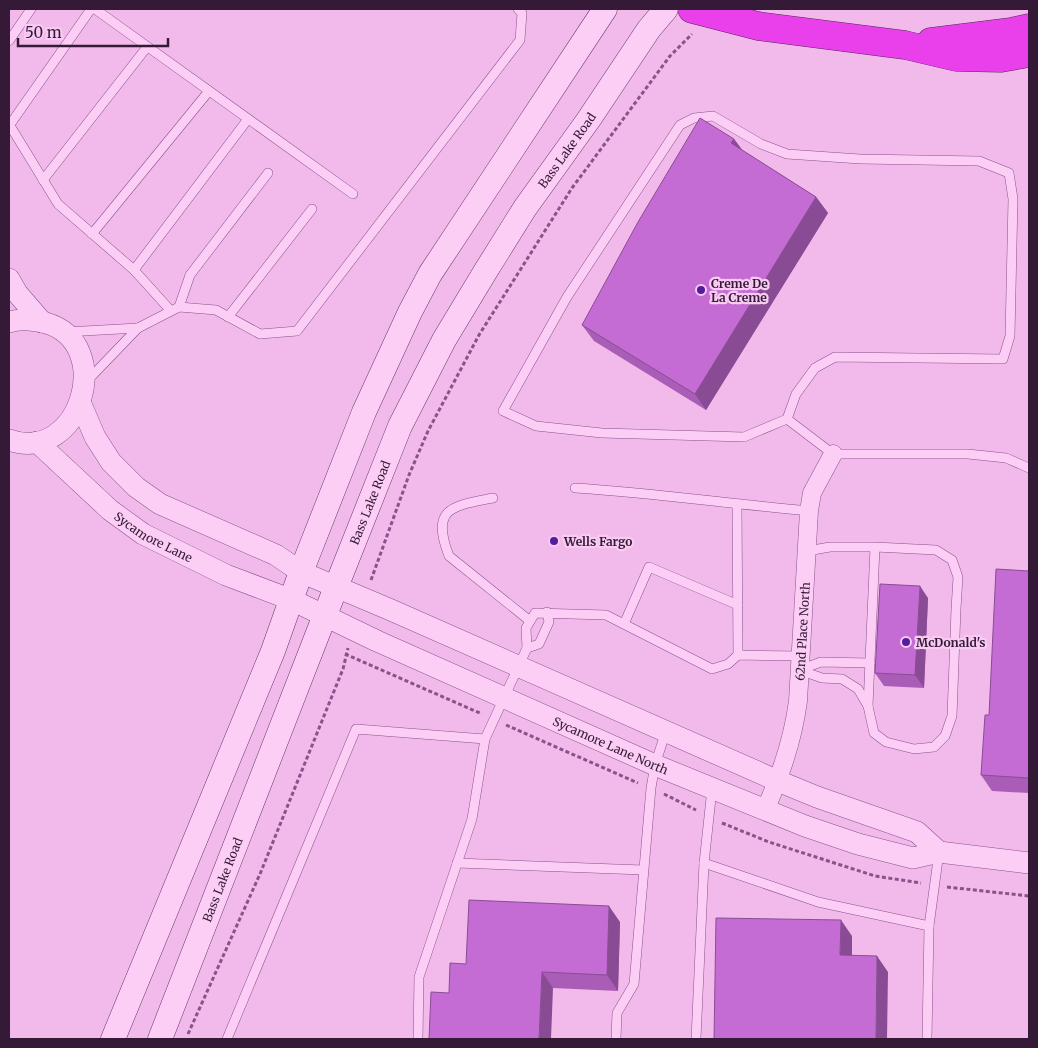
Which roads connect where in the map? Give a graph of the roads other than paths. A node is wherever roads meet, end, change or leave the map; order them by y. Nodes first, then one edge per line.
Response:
1 (32, 9) edge
2 (93, 9) edge
3 (518, 9) edge
4 (605, 9) edge
5 (666, 9) edge
6 (699, 11) edge
7 (1029, 28) edge
8 (9, 41) edge
9 (905, 45) junction
10 (147, 47) junction
11 (1029, 53) edge
12 (210, 91) junction
13 (248, 119) junction
14 (9, 125) edge
15 (268, 173) dead end
16 (43, 180) junction
17 (353, 194) dead end
18 (312, 208) dead end
19 (92, 234) junction
20 (134, 270) junction
21 (9, 279) edge
22 (175, 309) junction
23 (228, 317) junction
24 (9, 322) edge
25 (42, 322) junction
26 (138, 328) junction
27 (63, 332) junction
28 (82, 393) junction
29 (788, 419) junction
30 (22, 441) edge
31 (833, 454) junction
32 (9, 460) edge
33 (1029, 468) edge
34 (574, 488) dead end
35 (493, 498) dead end
36 (737, 504) junction
37 (809, 510) junction
38 (875, 547) junction
39 (807, 550) junction
40 (302, 572) junction
41 (336, 586) junction
42 (292, 600) junction
43 (738, 605) junction
44 (547, 612) junction
45 (325, 615) junction
46 (530, 621) junction
47 (624, 624) junction
48 (738, 655) junction
49 (523, 657) junction
50 (800, 663) junction
51 (870, 663) junction
52 (505, 698) junction
53 (868, 706) junction
54 (666, 731) junction
55 (485, 739) junction
56 (654, 765) junction
57 (778, 781) junction
58 (712, 789) junction
59 (766, 810) junction
60 (939, 852) junction
61 (1029, 862) edge
62 (457, 863) junction
63 (704, 863) junction
64 (643, 870) junction
65 (929, 926) junction
66 (112, 1039) edge
67 (160, 1039) edge
68 (227, 1039) edge
69 (418, 1039) edge
70 (616, 1039) edge
71 (696, 1039) edge
72 (927, 1039) edge

1 - 8 lane
2 - 10 lane
2 - 14 lane
3 - 23 lane
4 - 40 main road
5 - 41 main road, Bass Lake Road
6 - 9 highway
7 - 9 highway
9 - 11 highway
10 - 12 lane
10 - 16 lane
12 - 13 lane
12 - 19 lane
13 - 17 lane
13 - 20 lane
14 - 16 lane
15 - 22 lane
16 - 19 lane
18 - 23 lane
19 - 20 lane
20 - 22 lane
21 - 25 street
22 - 23 lane
22 - 26 lane
24 - 25 street
25 - 27 street
26 - 27 lane
26 - 28 lane
27 - 28 street
28 - 30 street
28 - 40 street
29 - 29 lane
29 - 31 lane
30 - 32 street
30 - 42 street, Sycamore Lane
31 - 33 lane
31 - 37 street, 62nd Place North
34 - 36 lane
35 - 46 lane
36 - 37 lane
36 - 43 lane
37 - 39 street, 62nd Place North
38 - 39 lane
38 - 51 lane
38 - 53 lane
39 - 50 street, 62nd Place North
40 - 41 street
40 - 42 main road
41 - 45 main road, Bass Lake Road
41 - 49 street
42 - 45 street, Sycamore Lane North
42 - 66 main road
43 - 47 lane
43 - 48 lane
44 - 46 lane
44 - 47 lane
44 - 49 lane
45 - 52 street, Sycamore Lane North
45 - 67 main road, Bass Lake Road
46 - 49 lane
47 - 48 lane
48 - 50 lane
49 - 52 lane
49 - 54 street
50 - 51 lane
50 - 53 lane
50 - 57 street, 62nd Place North
51 - 53 lane
52 - 55 lane
52 - 56 street, Sycamore Lane North
54 - 56 lane
54 - 57 street
55 - 62 lane
55 - 68 lane
56 - 58 street, Sycamore Lane North
56 - 64 lane
57 - 59 street, 62nd Place North
57 - 60 street
58 - 59 street, Sycamore Lane North
58 - 63 lane
59 - 60 street, Sycamore Lane North
60 - 61 street, Sycamore Lane North
60 - 65 lane
62 - 64 lane
62 - 69 lane
63 - 65 lane
63 - 71 lane
64 - 70 lane
65 - 72 lane

